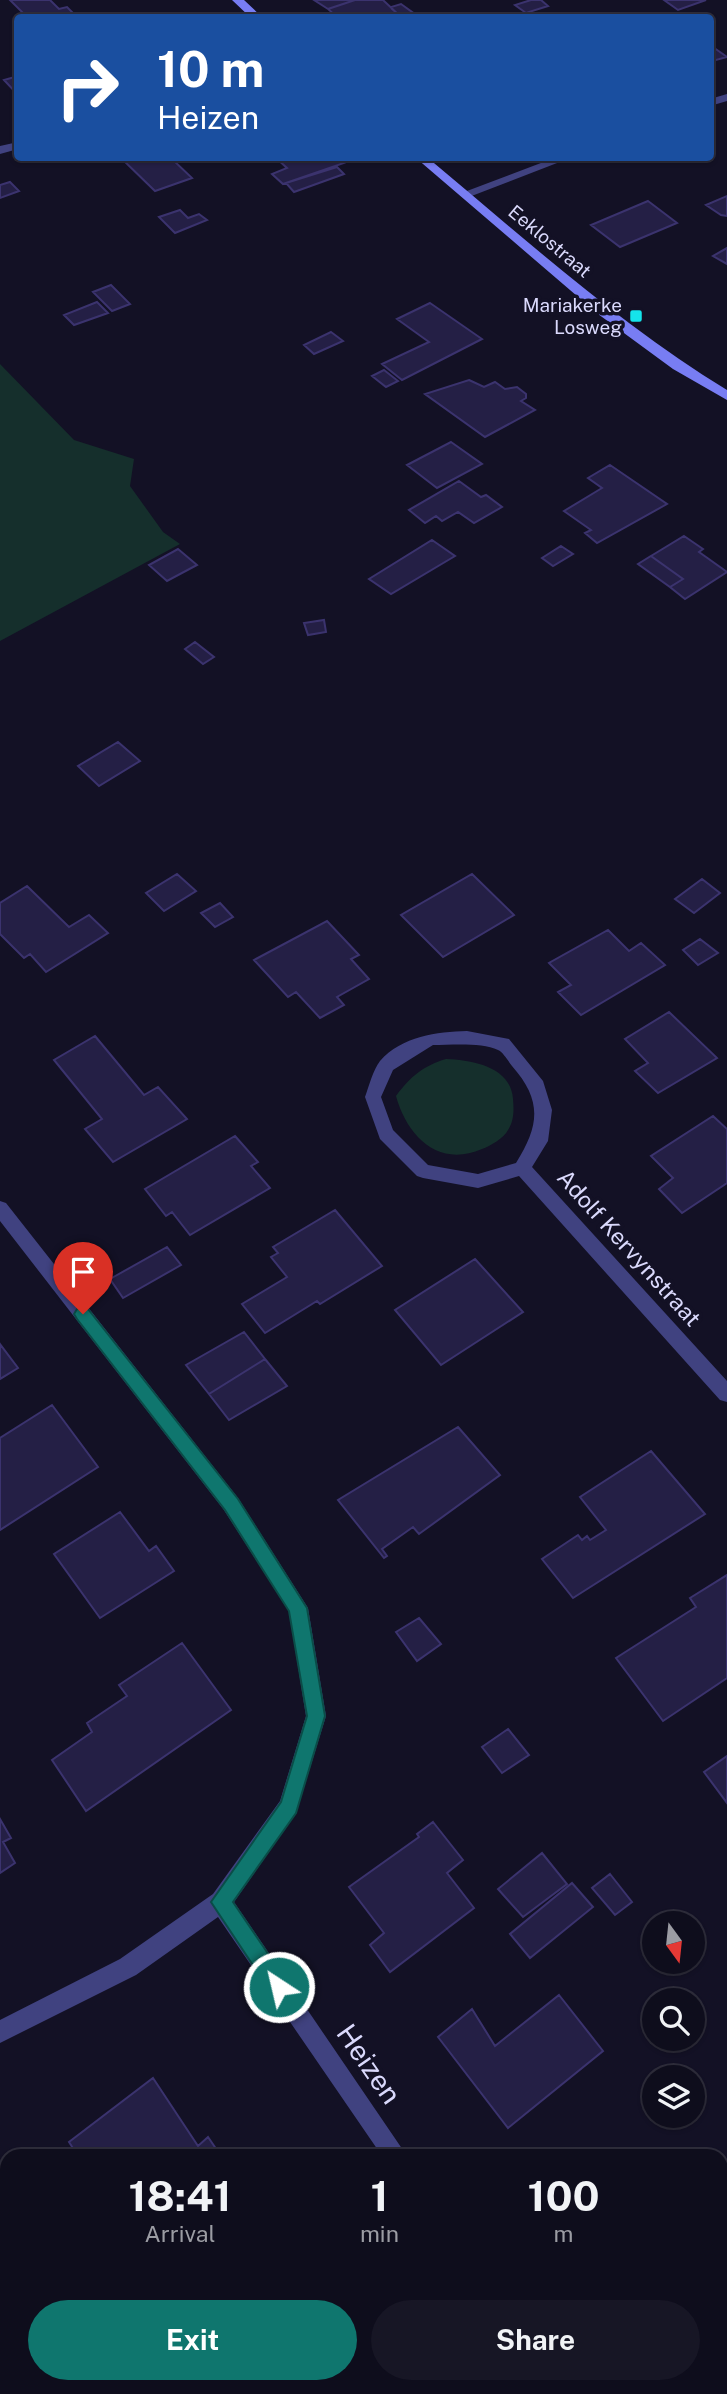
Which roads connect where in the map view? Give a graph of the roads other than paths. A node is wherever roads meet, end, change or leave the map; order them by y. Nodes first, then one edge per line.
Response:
1 (237, 0) edge
2 (253, 14) edge
3 (426, 161) edge
4 (556, 161) edge
5 (465, 194) junction
6 (727, 396) edge
7 (522, 1168) junction
8 (0, 1208) edge
9 (727, 1394) edge
10 (221, 1902) junction
11 (0, 2032) edge
12 (391, 2149) edge

1 - 2 street
3 - 5 street, Eeklostraat
4 - 5 street
5 - 6 street, Eeklostraat
7 - 7 street, Adolf Kervynstraat
7 - 9 street, Adolf Kervynstraat
8 - 10 street
10 - 11 street
10 - 12 street, Heizen

